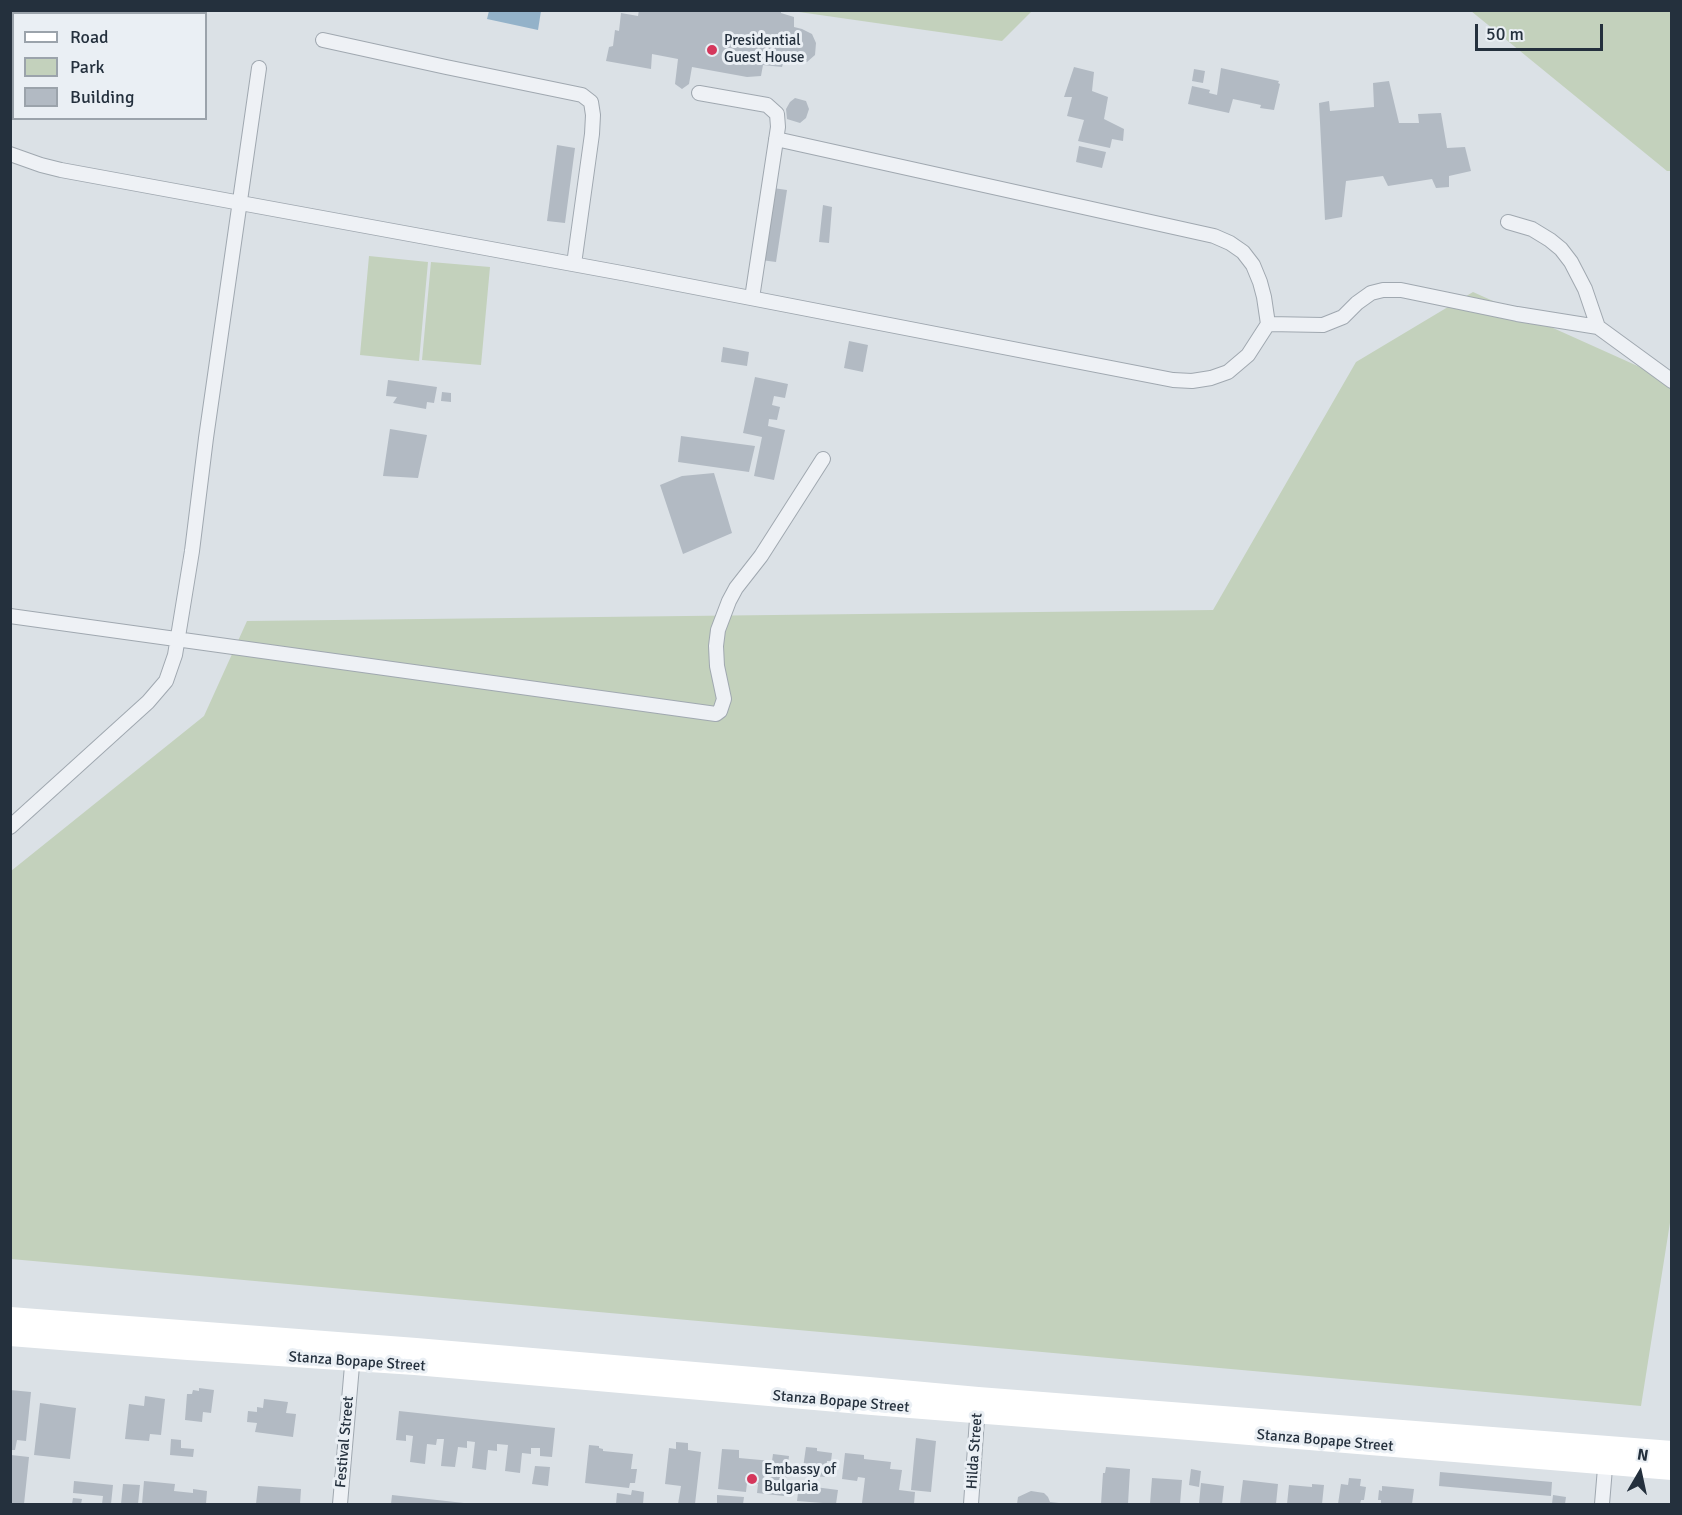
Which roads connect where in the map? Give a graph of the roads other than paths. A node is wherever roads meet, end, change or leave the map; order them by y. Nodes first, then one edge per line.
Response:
1 (323, 40) dead end
2 (259, 68) dead end
3 (699, 93) dead end
4 (776, 139) junction
5 (10, 154) edge
6 (240, 202) junction
7 (1508, 222) dead end
8 (574, 264) junction
9 (752, 298) junction
10 (1268, 324) junction
11 (1598, 327) junction
12 (1671, 381) edge
13 (823, 459) dead end
14 (10, 616) edge
15 (179, 640) junction
16 (10, 827) edge
17 (10, 1317) edge
18 (10, 1336) edge
19 (353, 1353) junction
20 (978, 1406) junction
21 (1671, 1451) edge
22 (1606, 1455) junction
23 (1671, 1470) edge
24 (340, 1504) edge
25 (970, 1504) edge
26 (1602, 1504) edge

1 - 8 street
2 - 6 street
3 - 4 street
4 - 9 street
4 - 10 street
5 - 6 street
6 - 8 street
6 - 15 street
7 - 11 street
8 - 9 street
9 - 10 street
10 - 11 street
11 - 12 street
13 - 15 street
14 - 15 street
15 - 16 street
17 - 19 main road, Stanza Bopape Street
18 - 19 main road, Stanza Bopape Street
19 - 20 main road, Stanza Bopape Street
19 - 24 street, Festival Street
20 - 22 main road, Stanza Bopape Street
20 - 25 street, Hilda Street
21 - 22 main road, Stanza Bopape Street
22 - 23 main road, Stanza Bopape Street
22 - 26 street

